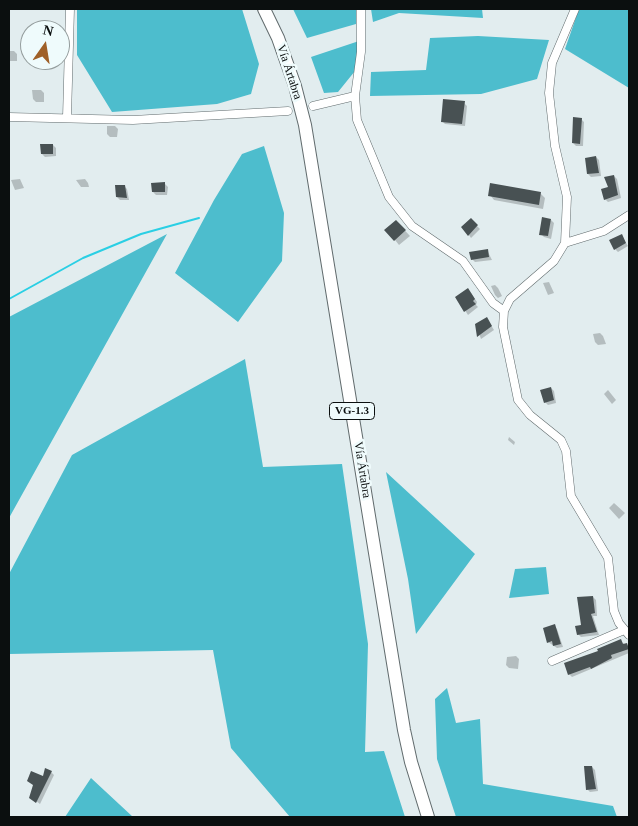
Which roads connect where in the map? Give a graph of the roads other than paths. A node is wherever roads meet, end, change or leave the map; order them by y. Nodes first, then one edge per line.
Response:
1 (70, 9) edge
2 (264, 9) edge
3 (362, 9) edge
4 (575, 9) edge
5 (355, 96) junction
6 (313, 106) dead end
7 (288, 111) dead end
8 (9, 117) edge
9 (67, 118) junction
10 (629, 215) edge
11 (565, 243) junction
12 (504, 311) junction
13 (626, 632) edge
14 (552, 661) dead end
15 (428, 817) edge

1 - 9 street
2 - 15 highway, Vía Ártabra / VG-1.3
3 - 5 street
4 - 11 street
5 - 6 street
5 - 12 street
7 - 9 street
8 - 9 street
10 - 11 street
11 - 12 street
12 - 13 street
13 - 14 street

